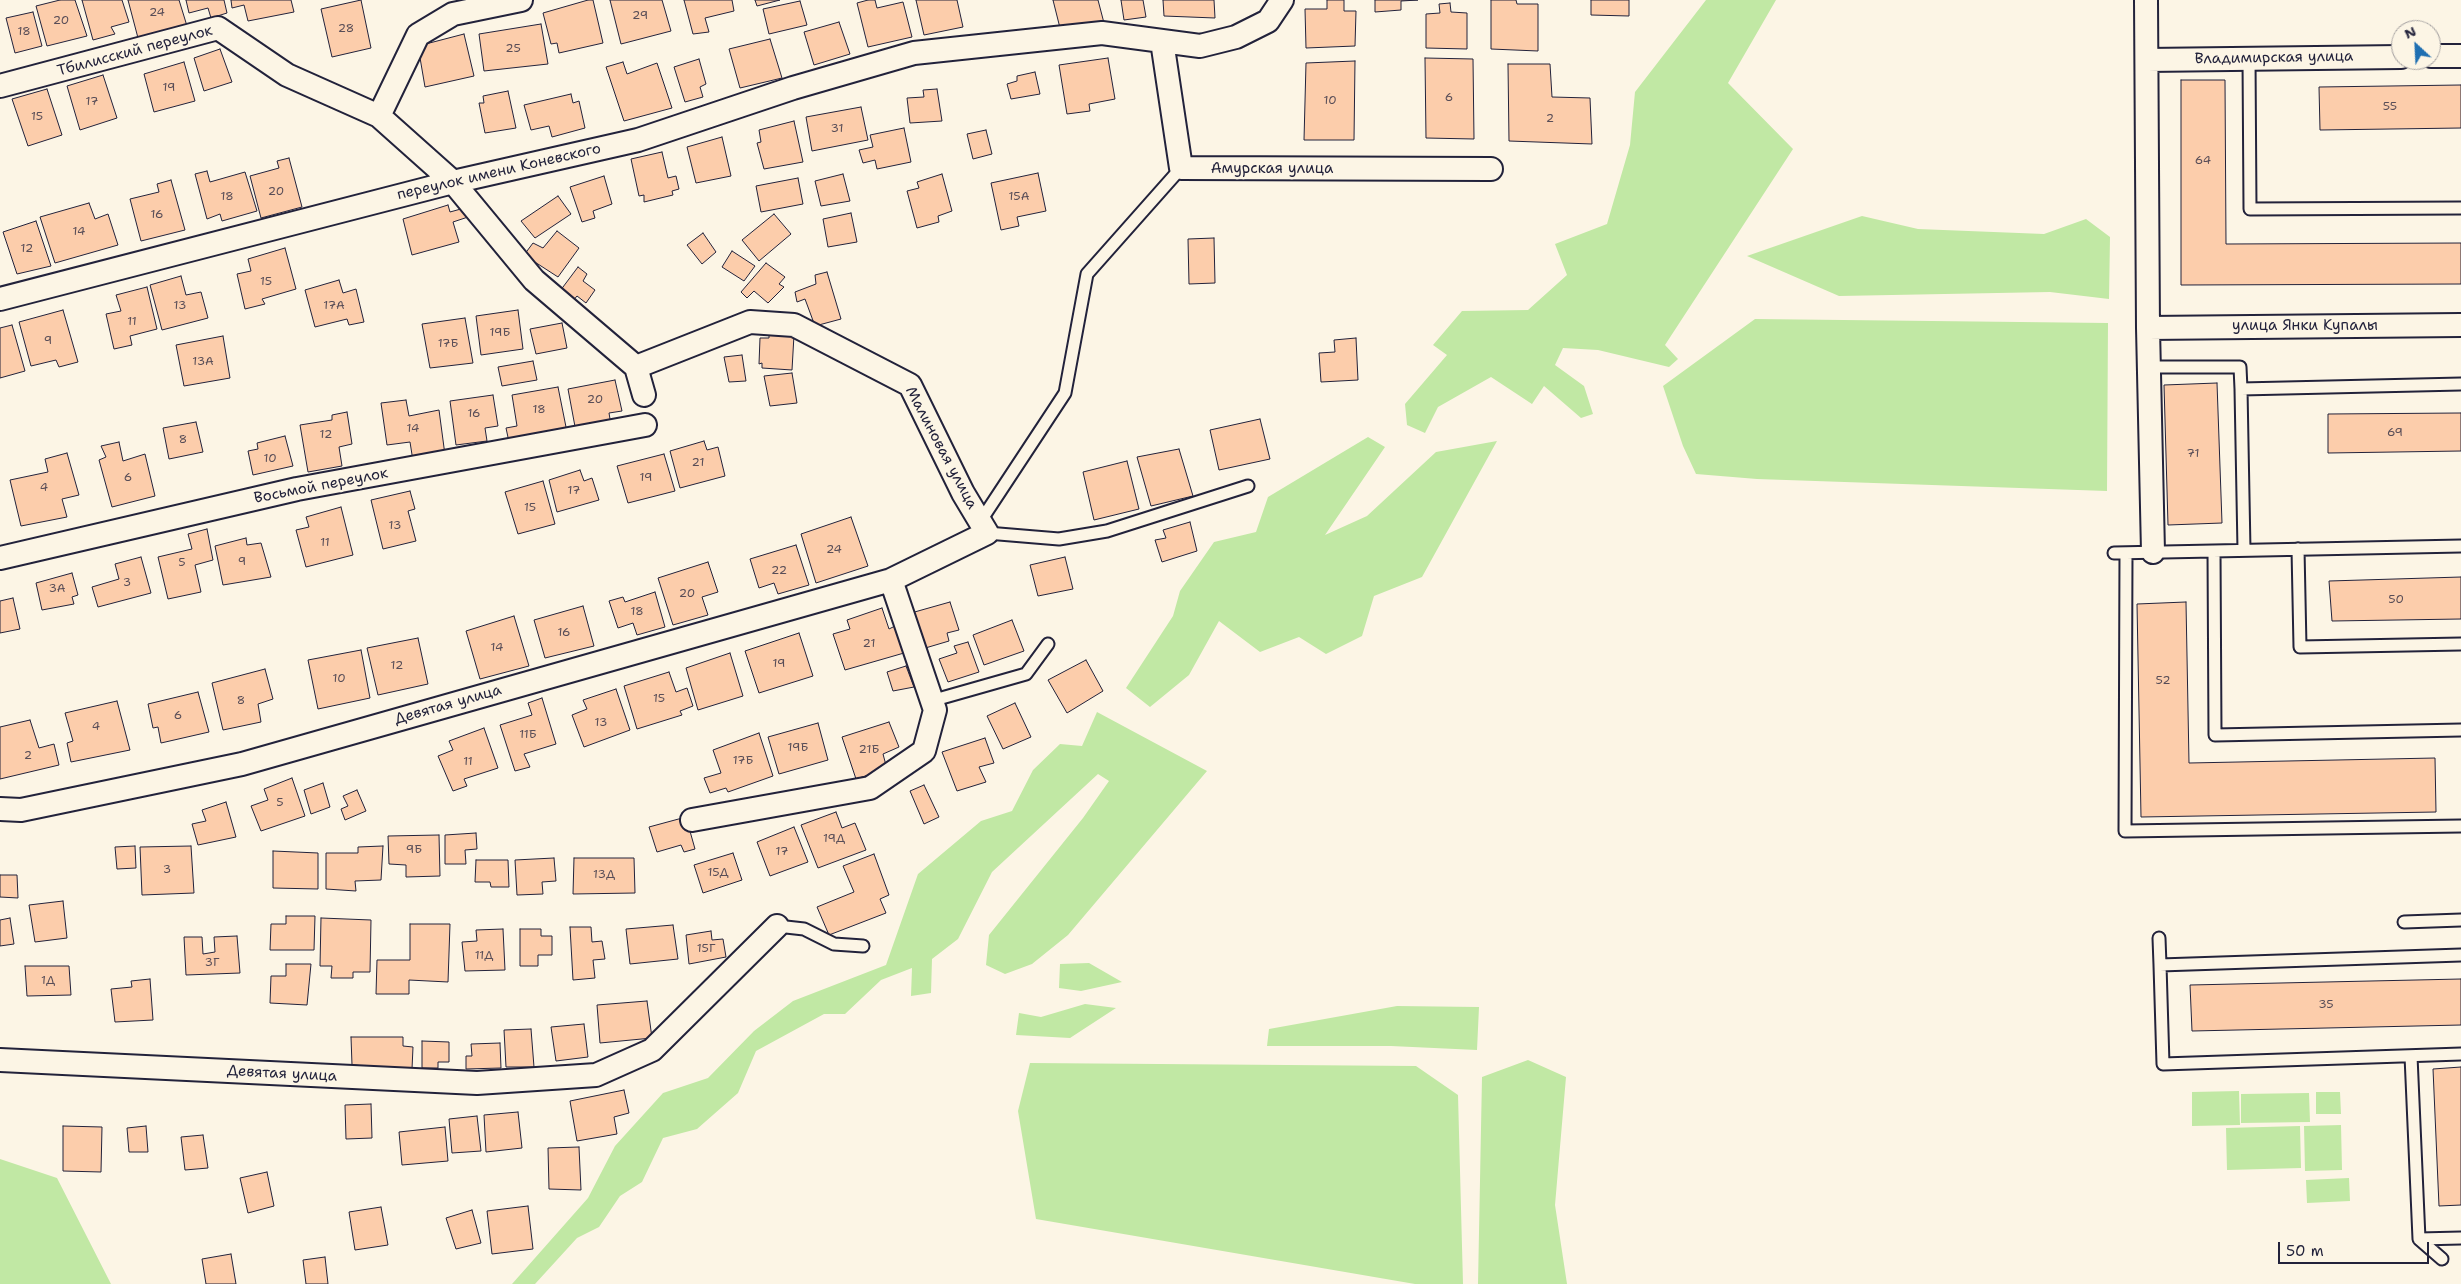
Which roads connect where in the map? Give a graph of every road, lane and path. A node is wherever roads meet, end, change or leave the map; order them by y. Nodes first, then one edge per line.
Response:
1 (521, 0) edge
2 (1282, 0) edge
3 (2146, 0) edge
4 (2158, 0) edge
5 (1162, 41) junction
6 (2391, 56) edge
7 (2441, 56) edge
8 (2461, 56) edge
9 (2249, 58) junction
10 (2147, 60) junction
11 (0, 86) edge
12 (379, 116) junction
13 (1181, 168) junction
14 (1492, 169) dead end
15 (452, 182) junction
16 (2461, 208) edge
17 (0, 299) edge
18 (2461, 325) edge
19 (2148, 328) junction
20 (2149, 366) junction
21 (636, 367) junction
22 (2461, 384) edge
23 (2241, 389) junction
24 (644, 395) dead end
25 (645, 425) dead end
26 (1248, 486) dead end
27 (984, 527) junction
28 (2461, 546) edge
29 (2298, 549) junction
30 (2214, 550) junction
31 (2244, 550) junction
32 (2126, 552) junction
33 (2153, 552) junction
34 (2114, 553) dead end
35 (0, 558) edge
36 (891, 580) junction
37 (1048, 644) dead end
38 (2461, 644) edge
39 (931, 701) junction
40 (2461, 730) edge
41 (0, 809) edge
42 (692, 820) dead end
43 (2461, 826) edge
44 (2461, 920) edge
45 (2404, 922) dead end
46 (777, 926) joint
47 (2159, 938) dead end
48 (863, 946) dead end
49 (2461, 955) edge
50 (2160, 965) junction
51 (2461, 1054) edge
52 (2411, 1056) junction
53 (0, 1060) edge
54 (2461, 1238) edge
55 (2419, 1239) junction
56 (2442, 1259) dead end

1 - 12 street
2 - 5 street, переулок имени Коневского
3 - 4 lane
3 - 10 street
5 - 13 street
5 - 15 street, переулок имени Коневского
6 - 9 street, Владимирская улица
7 - 8 street
9 - 10 street, Владимирская улица
9 - 16 lane
10 - 19 street
11 - 12 street, Тбилисский переулок
12 - 15 street
13 - 14 street, Амурская улица
13 - 27 lane
15 - 17 street, переулок имени Коневского
15 - 21 street
18 - 19 street, улица Янки Купалы
19 - 20 street
20 - 23 lane
20 - 33 street
21 - 24 street
21 - 27 street, Малиновая улица
22 - 23 lane
23 - 31 lane
25 - 35 street, Восьмой переулок
26 - 27 lane
27 - 36 street, Девятая улица
28 - 29 lane
29 - 31 lane
29 - 38 lane
30 - 31 lane
30 - 33 lane
30 - 40 lane
32 - 33 lane
32 - 34 lane
32 - 43 lane
36 - 39 street
36 - 41 street, Девятая улица
37 - 39 lane
39 - 42 street
44 - 45 lane
46 - 48 lane
46 - 53 street, Девятая улица
47 - 50 lane
49 - 50 lane
50 - 52 lane
51 - 52 lane
52 - 55 lane
54 - 55 lane
55 - 56 lane

